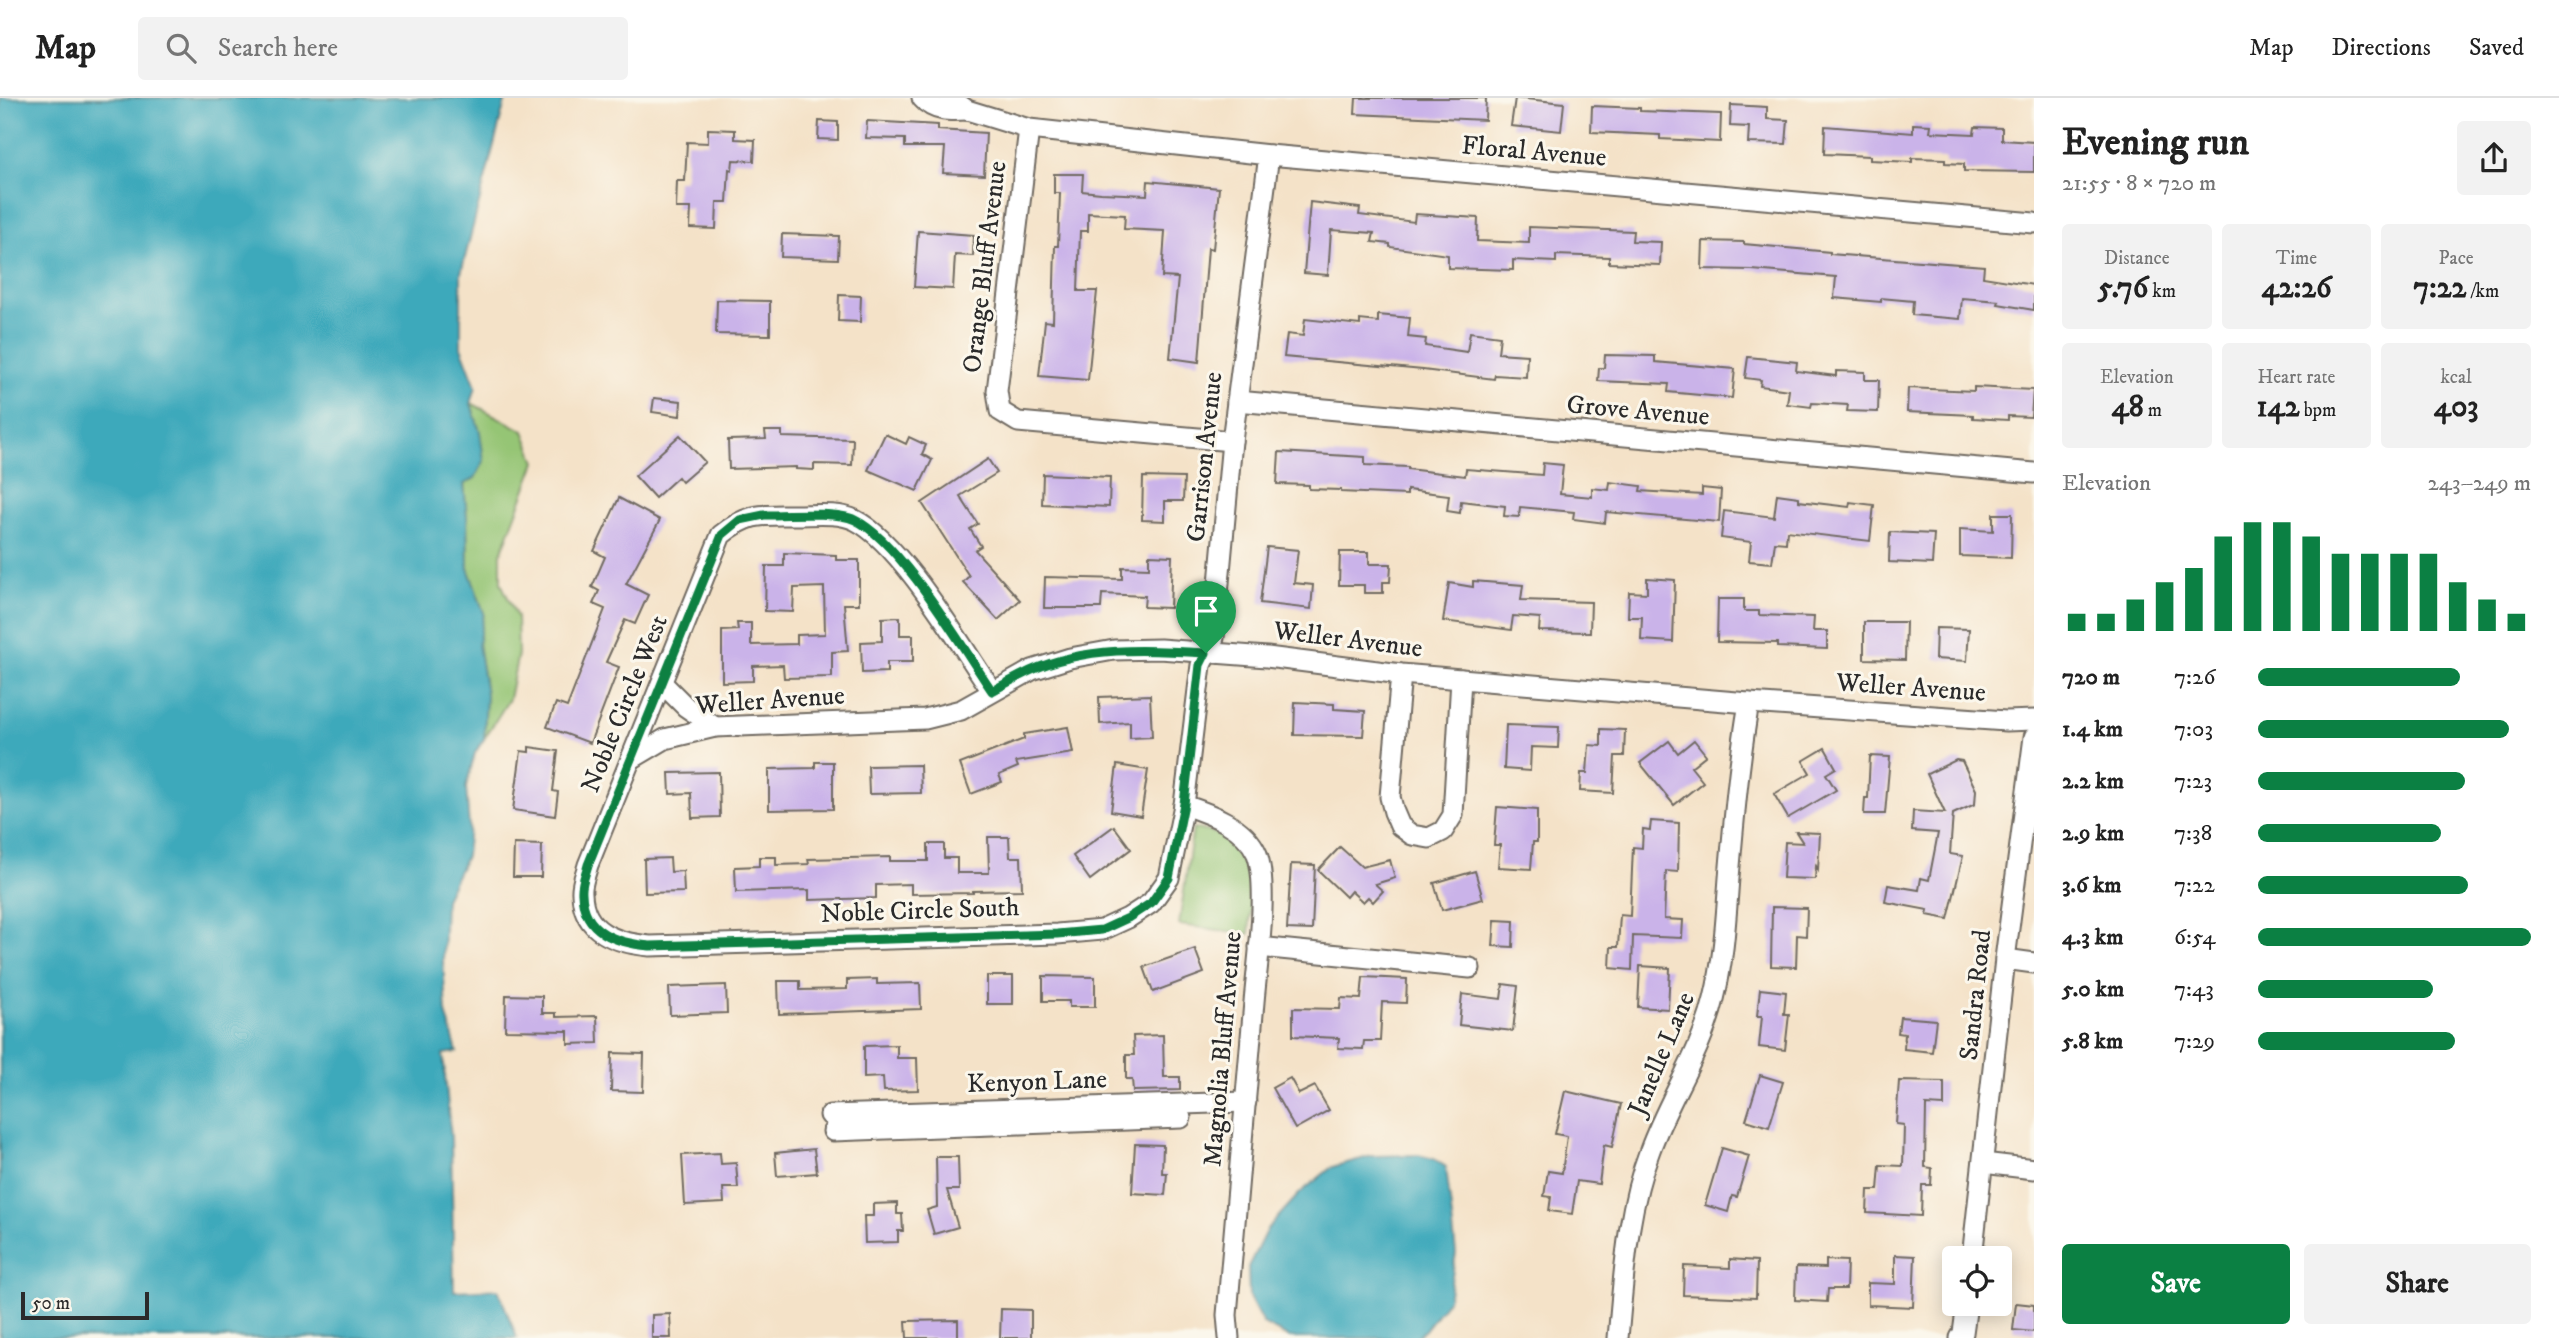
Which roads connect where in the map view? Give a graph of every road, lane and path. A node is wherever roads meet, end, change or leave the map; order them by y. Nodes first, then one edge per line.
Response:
1 (922, 98) edge
2 (950, 98) edge
3 (967, 110) junction
4 (1029, 130) junction
5 (1269, 155) junction
6 (2034, 223) edge
7 (1237, 401) junction
8 (1231, 441) junction
9 (2034, 474) edge
10 (1206, 653) junction
11 (1401, 674) junction
12 (1461, 679) junction
13 (662, 683) junction
14 (992, 691) junction
15 (1749, 704) junction
16 (2034, 720) edge
17 (715, 727) junction
18 (2034, 737) edge
19 (633, 758) junction
20 (1184, 804) junction
21 (587, 916) joint
22 (1259, 947) junction
23 (2005, 959) junction
24 (2034, 963) edge
25 (1470, 968) dead end
26 (1245, 1109) junction
27 (832, 1123) dead end
28 (1983, 1163) junction
29 (2034, 1168) edge
30 (1973, 1246) edge
31 (1965, 1316) edge
32 (1229, 1338) edge
33 (1618, 1338) edge
34 (1960, 1338) edge

1 - 3 street
2 - 3 street
3 - 4 street, Floral Avenue
4 - 5 street, Floral Avenue
4 - 8 street, Orange Bluff Avenue
5 - 6 street, Floral Avenue
5 - 7 street, Garrison Avenue
7 - 8 street, Garrison Avenue
7 - 9 street, Grove Avenue
8 - 10 street, Garrison Avenue
10 - 11 street, Weller Avenue
10 - 14 street, Weller Avenue
10 - 20 street, Garrison Avenue
11 - 12 street, Weller Avenue
11 - 12 street
12 - 15 street, Weller Avenue
13 - 14 street, Noble Circle West
13 - 17 street
13 - 19 street, Noble Circle West
14 - 17 street, Weller Avenue
15 - 16 street, Weller Avenue
15 - 33 street, Janelle Lane
17 - 19 street, Weller Avenue
18 - 23 street, Sandra Road
19 - 21 street, Noble Circle West
20 - 21 street, Noble Circle South
20 - 22 street, Magnolia Bluff Avenue
22 - 25 street
22 - 26 street, Magnolia Bluff Avenue
23 - 24 street
23 - 28 street, Sandra Road
26 - 27 street
26 - 32 street, Magnolia Bluff Avenue
28 - 29 street
28 - 30 street, Sandra Road
31 - 34 street

